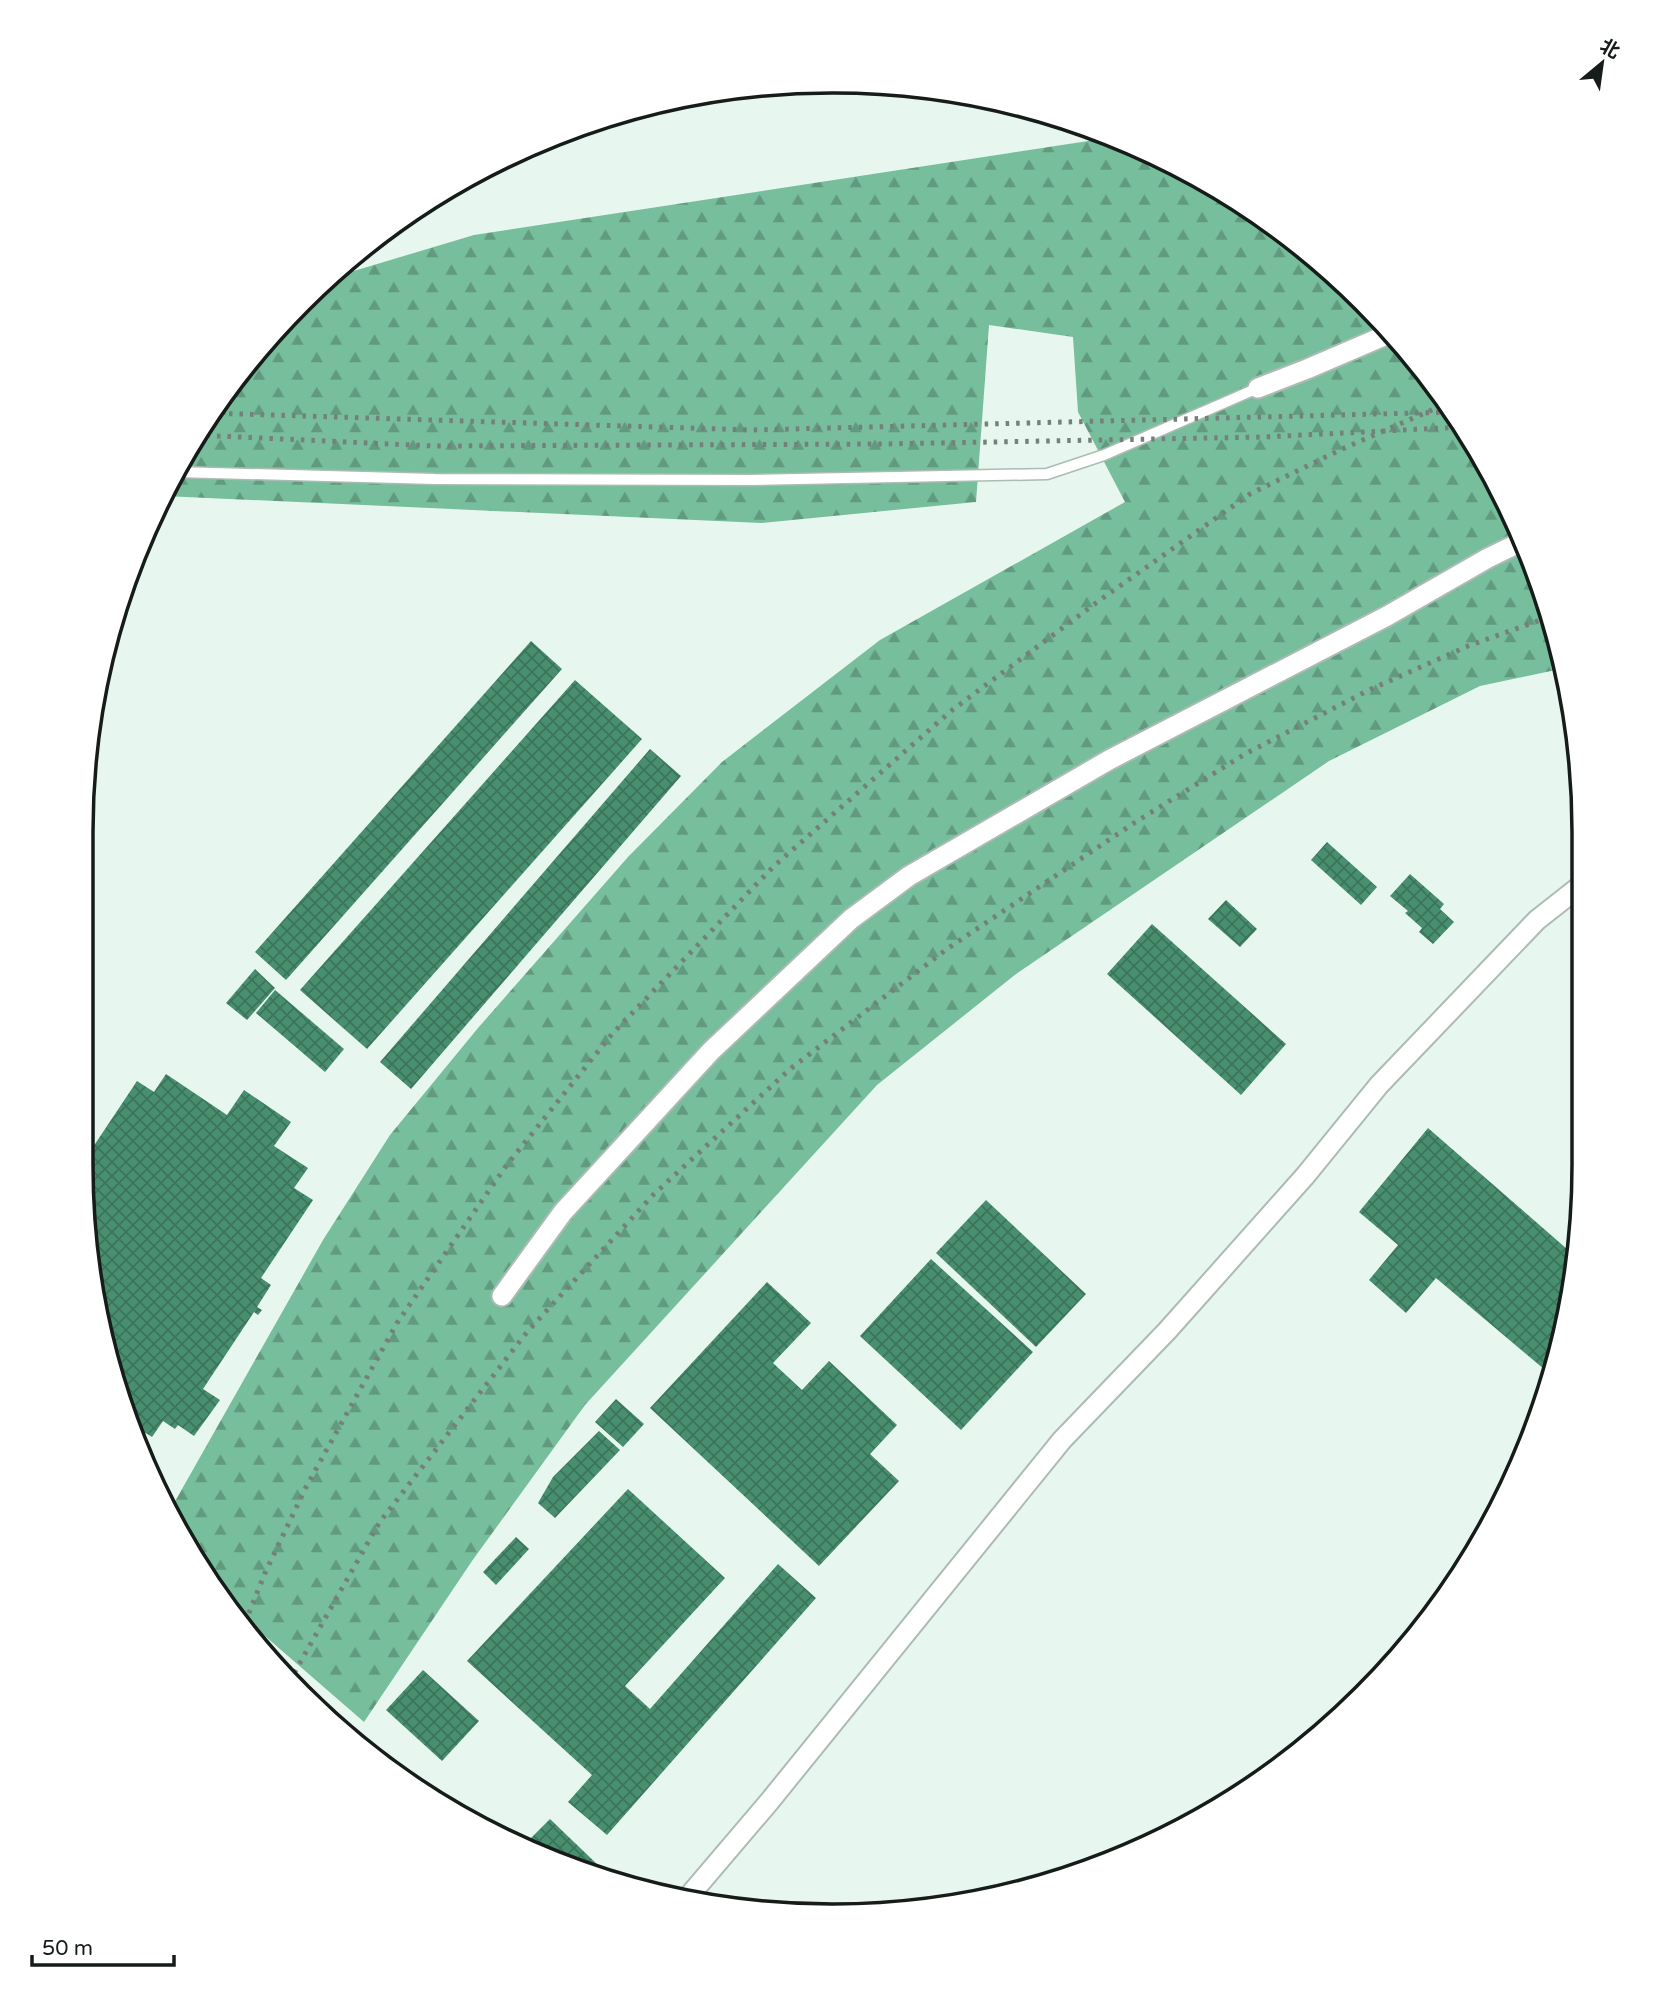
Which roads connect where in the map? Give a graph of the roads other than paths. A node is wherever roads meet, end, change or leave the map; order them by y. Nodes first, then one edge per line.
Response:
1 (1382, 337) edge
2 (1258, 388) joint
3 (187, 471) edge
4 (1514, 545) edge
5 (1572, 892) edge
6 (502, 1296) dead end
7 (693, 1891) edge

1 - 2 street
2 - 3 lane
4 - 6 street
5 - 7 street

